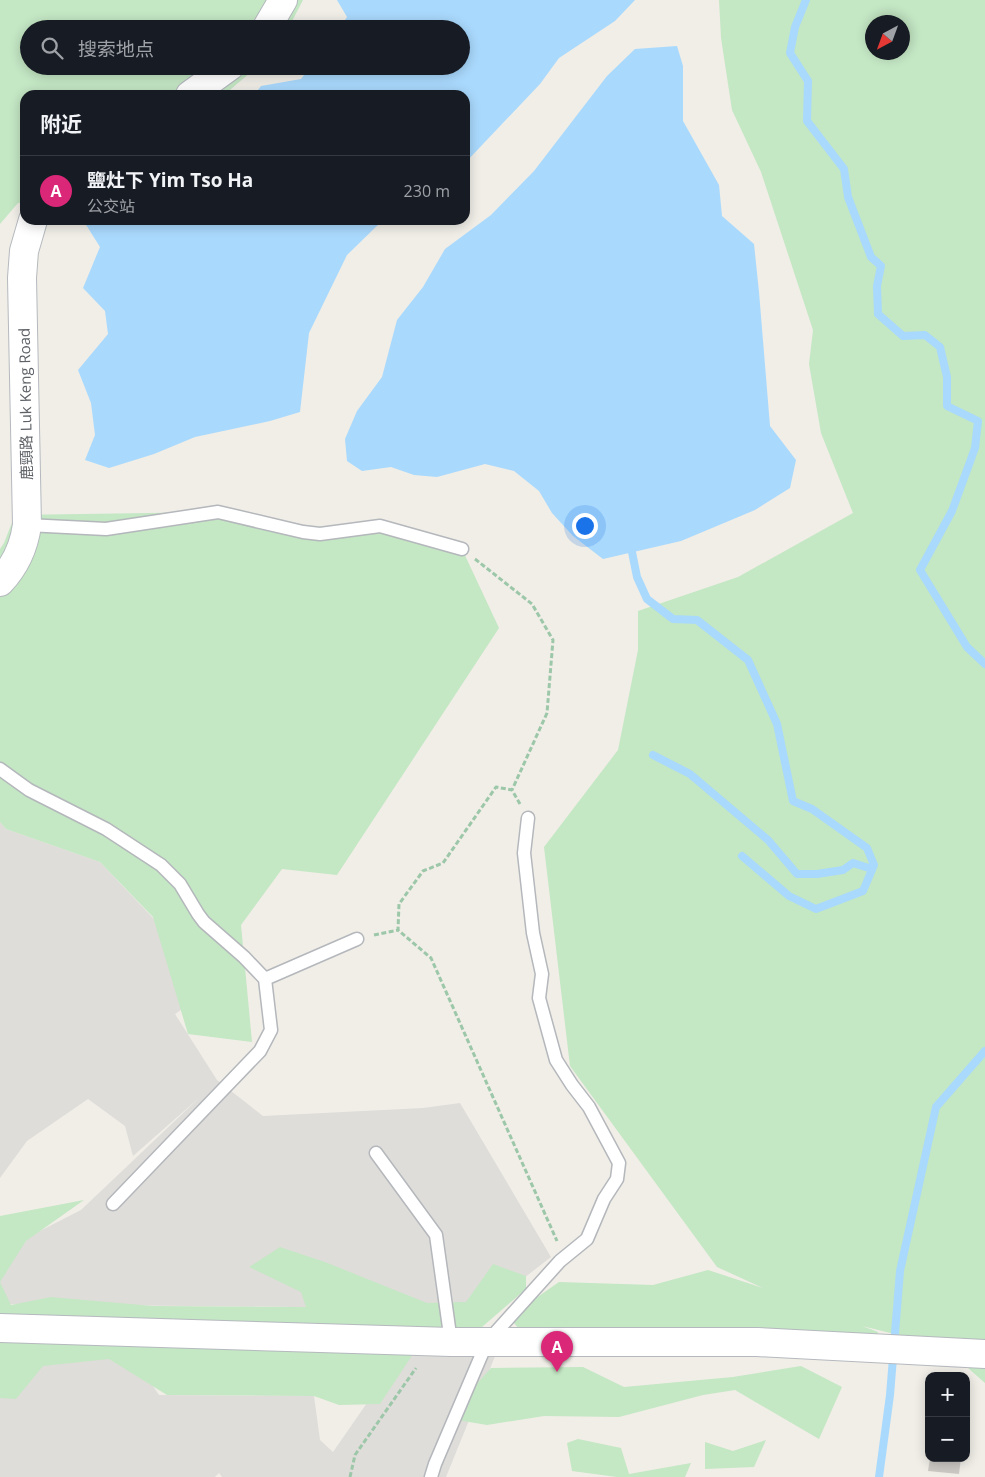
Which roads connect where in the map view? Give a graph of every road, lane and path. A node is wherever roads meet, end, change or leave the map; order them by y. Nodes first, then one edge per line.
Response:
1 (283, 0) edge
2 (271, 20) edge
3 (218, 75) edge
4 (197, 90) edge
5 (32, 225) edge
6 (27, 525) junction
7 (462, 549) joint
8 (0, 582) edge
9 (0, 769) edge
10 (512, 790) junction
11 (528, 818) joint
12 (398, 930) junction
13 (357, 939) joint
14 (265, 979) junction
15 (376, 1153) dead end
16 (113, 1204) dead end
17 (560, 1261) junction
18 (0, 1328) edge
19 (443, 1341) junction
20 (487, 1342) junction
21 (985, 1354) edge
22 (350, 1477) edge
23 (432, 1477) edge

1 - 2 main road
3 - 4 main road
5 - 6 main road, 鹿頸路 Luk Keng Road
6 - 7 lane
6 - 8 main road, 鹿頸路 Luk Keng Road
7 - 10 path
9 - 14 lane
10 - 11 path
10 - 12 path
11 - 17 lane
12 - 13 path
12 - 17 path
13 - 14 lane
14 - 16 lane
15 - 19 lane
17 - 20 lane
18 - 19 main road
19 - 20 main road
19 - 22 path
20 - 21 main road
20 - 23 lane

